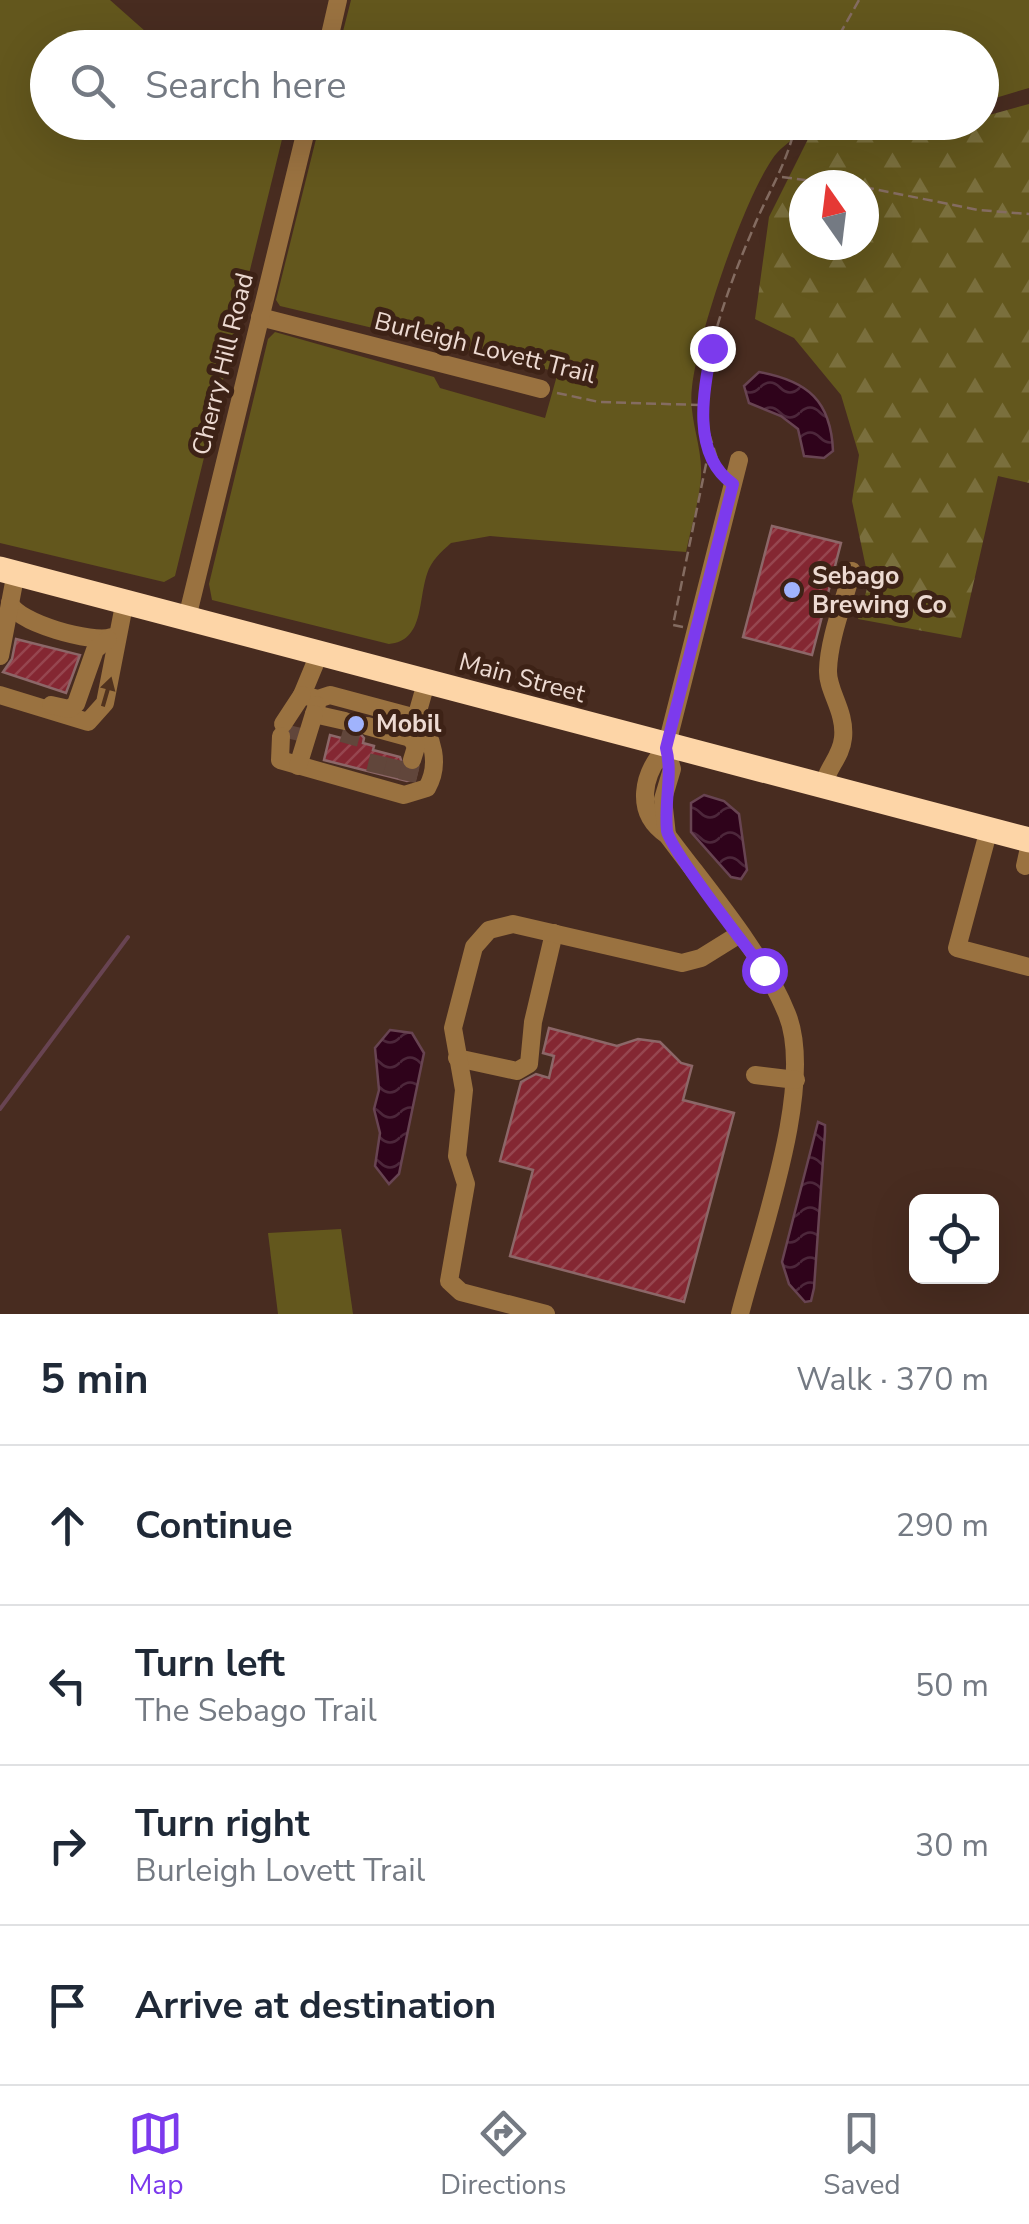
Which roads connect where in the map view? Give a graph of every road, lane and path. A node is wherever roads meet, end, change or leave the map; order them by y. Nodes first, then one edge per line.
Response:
1 (338, 0) edge
2 (859, 0) edge
3 (330, 30) edge
4 (842, 30) edge
5 (304, 140) edge
6 (791, 140) edge
7 (780, 177) junction
8 (789, 178) edge
9 (879, 191) edge
10 (1029, 214) edge
11 (260, 317) junction
12 (542, 389) joint
13 (700, 406) junction
14 (710, 445) junction
15 (739, 460) dead end
16 (733, 484) junction
17 (8, 571) edge
18 (852, 571) dead end
19 (125, 600) junction
20 (10, 603) junction
21 (187, 618) junction
22 (689, 628) dead end
23 (0, 631) edge
24 (112, 636) junction
25 (319, 654) junction
26 (0, 656) edge
27 (426, 683) junction
28 (0, 684) edge
29 (0, 696) edge
30 (325, 713) junction
31 (416, 718) junction
32 (387, 734) junction
33 (666, 748) junction
34 (298, 766) junction
35 (834, 789) junction
36 (989, 830) junction
37 (1029, 840) edge
38 (554, 933) junction
39 (738, 935) junction
40 (1029, 967) edge
41 (457, 1058) junction
42 (755, 1074) dead end
43 (796, 1080) junction
44 (546, 1314) edge
45 (740, 1314) edge

1 - 3 street
2 - 4 path
5 - 11 street, Cherry Hill Road
6 - 7 path
7 - 8 path
7 - 13 path
9 - 10 path
11 - 12 street, Burleigh Lovett Trail
11 - 21 street, Cherry Hill Road
12 - 13 path, Burleigh Lovett Trail
13 - 14 path
14 - 16 path
14 - 22 path
15 - 16 street
16 - 33 street
17 - 19 highway, Main Street
17 - 20 street
18 - 35 street
19 - 21 highway, Main Street
19 - 24 street
20 - 23 street
20 - 24 street
20 - 26 street
21 - 25 highway, Main Street
24 - 28 street
29 -> 24 street
25 - 27 highway, Main Street
25 - 30 street
27 - 31 street
27 - 33 highway, Main Street
30 - 31 street
30 - 34 street
30 - 34 street
31 - 32 street
31 - 34 street
32 - 32 street
33 - 35 highway, Main Street
33 - 39 street
35 - 36 highway, Main Street
36 - 37 highway, Main Street
36 - 40 street
38 - 39 street
38 - 41 street
38 - 41 street
39 - 43 street
41 - 44 street
42 - 43 street
43 - 45 street

